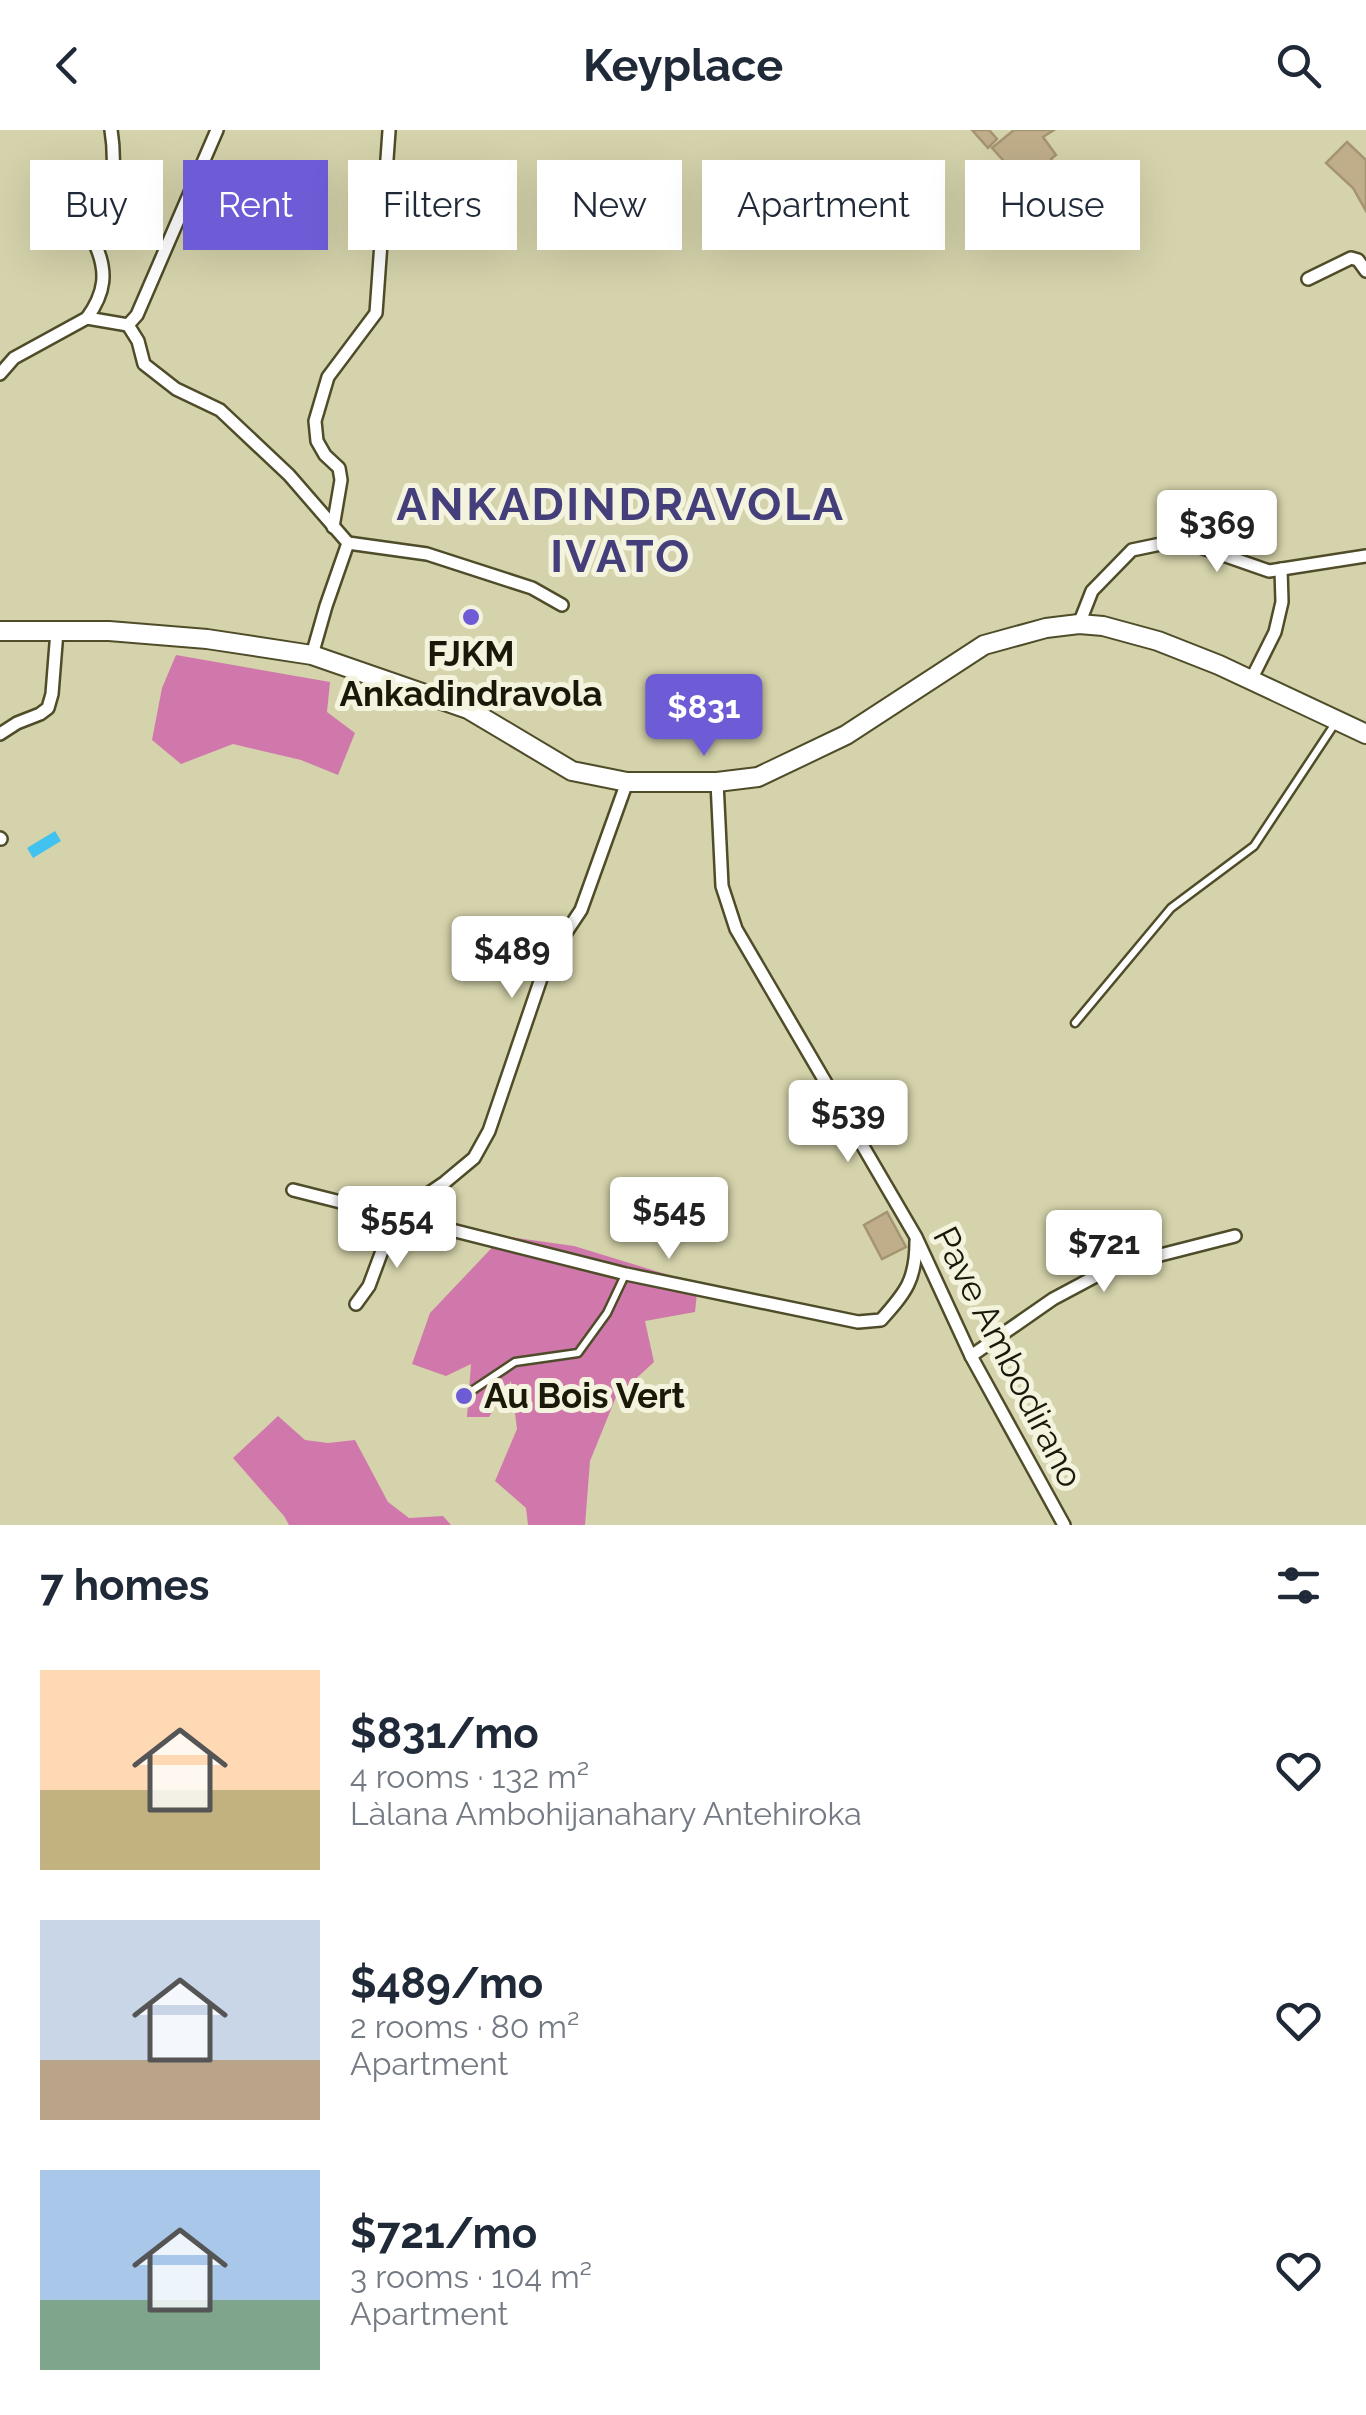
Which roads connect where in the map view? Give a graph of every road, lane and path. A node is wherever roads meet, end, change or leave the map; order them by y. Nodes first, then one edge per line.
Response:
1 (111, 130) edge
2 (217, 130) edge
3 (390, 131) edge
4 (1366, 271) edge
5 (1308, 280) dead end
6 (87, 318) junction
7 (128, 326) junction
8 (0, 355) edge
9 (14, 358) junction
10 (0, 374) edge
11 (333, 527) junction
12 (348, 544) junction
13 (1366, 556) edge
14 (1282, 569) junction
15 (562, 605) dead end
16 (1080, 624) junction
17 (0, 631) edge
18 (58, 631) junction
19 (312, 655) junction
20 (1251, 680) junction
21 (1337, 721) junction
22 (0, 734) edge
23 (1366, 734) edge
24 (627, 782) junction
25 (717, 782) junction
26 (1075, 1023) dead end
27 (292, 1190) dead end
28 (395, 1216) junction
29 (1235, 1236) dead end
30 (916, 1237) junction
31 (626, 1274) junction
32 (356, 1304) dead end
33 (971, 1356) junction
34 (464, 1396) dead end
35 (1064, 1525) edge

1 - 6 street
2 - 7 street
3 - 11 street
4 - 5 street
6 - 7 street
6 - 9 street
7 - 11 street
8 - 9 street
9 - 10 street
11 - 12 street
12 - 15 street
12 - 19 street
13 - 14 street
14 - 16 street
14 - 20 street
16 - 20 street
16 - 25 street
17 - 18 street
18 - 19 street
18 - 22 street
19 - 24 street
20 - 21 street
21 - 23 street
21 - 26 lane
24 - 25 street
24 - 28 street
25 - 30 street, Pave Ambodirano
27 - 28 street
28 - 31 street
28 - 32 street
29 - 33 street
30 - 31 street
30 - 33 street, Pave Ambodirano
31 - 34 lane
33 - 35 street, Pave Ambodirano

